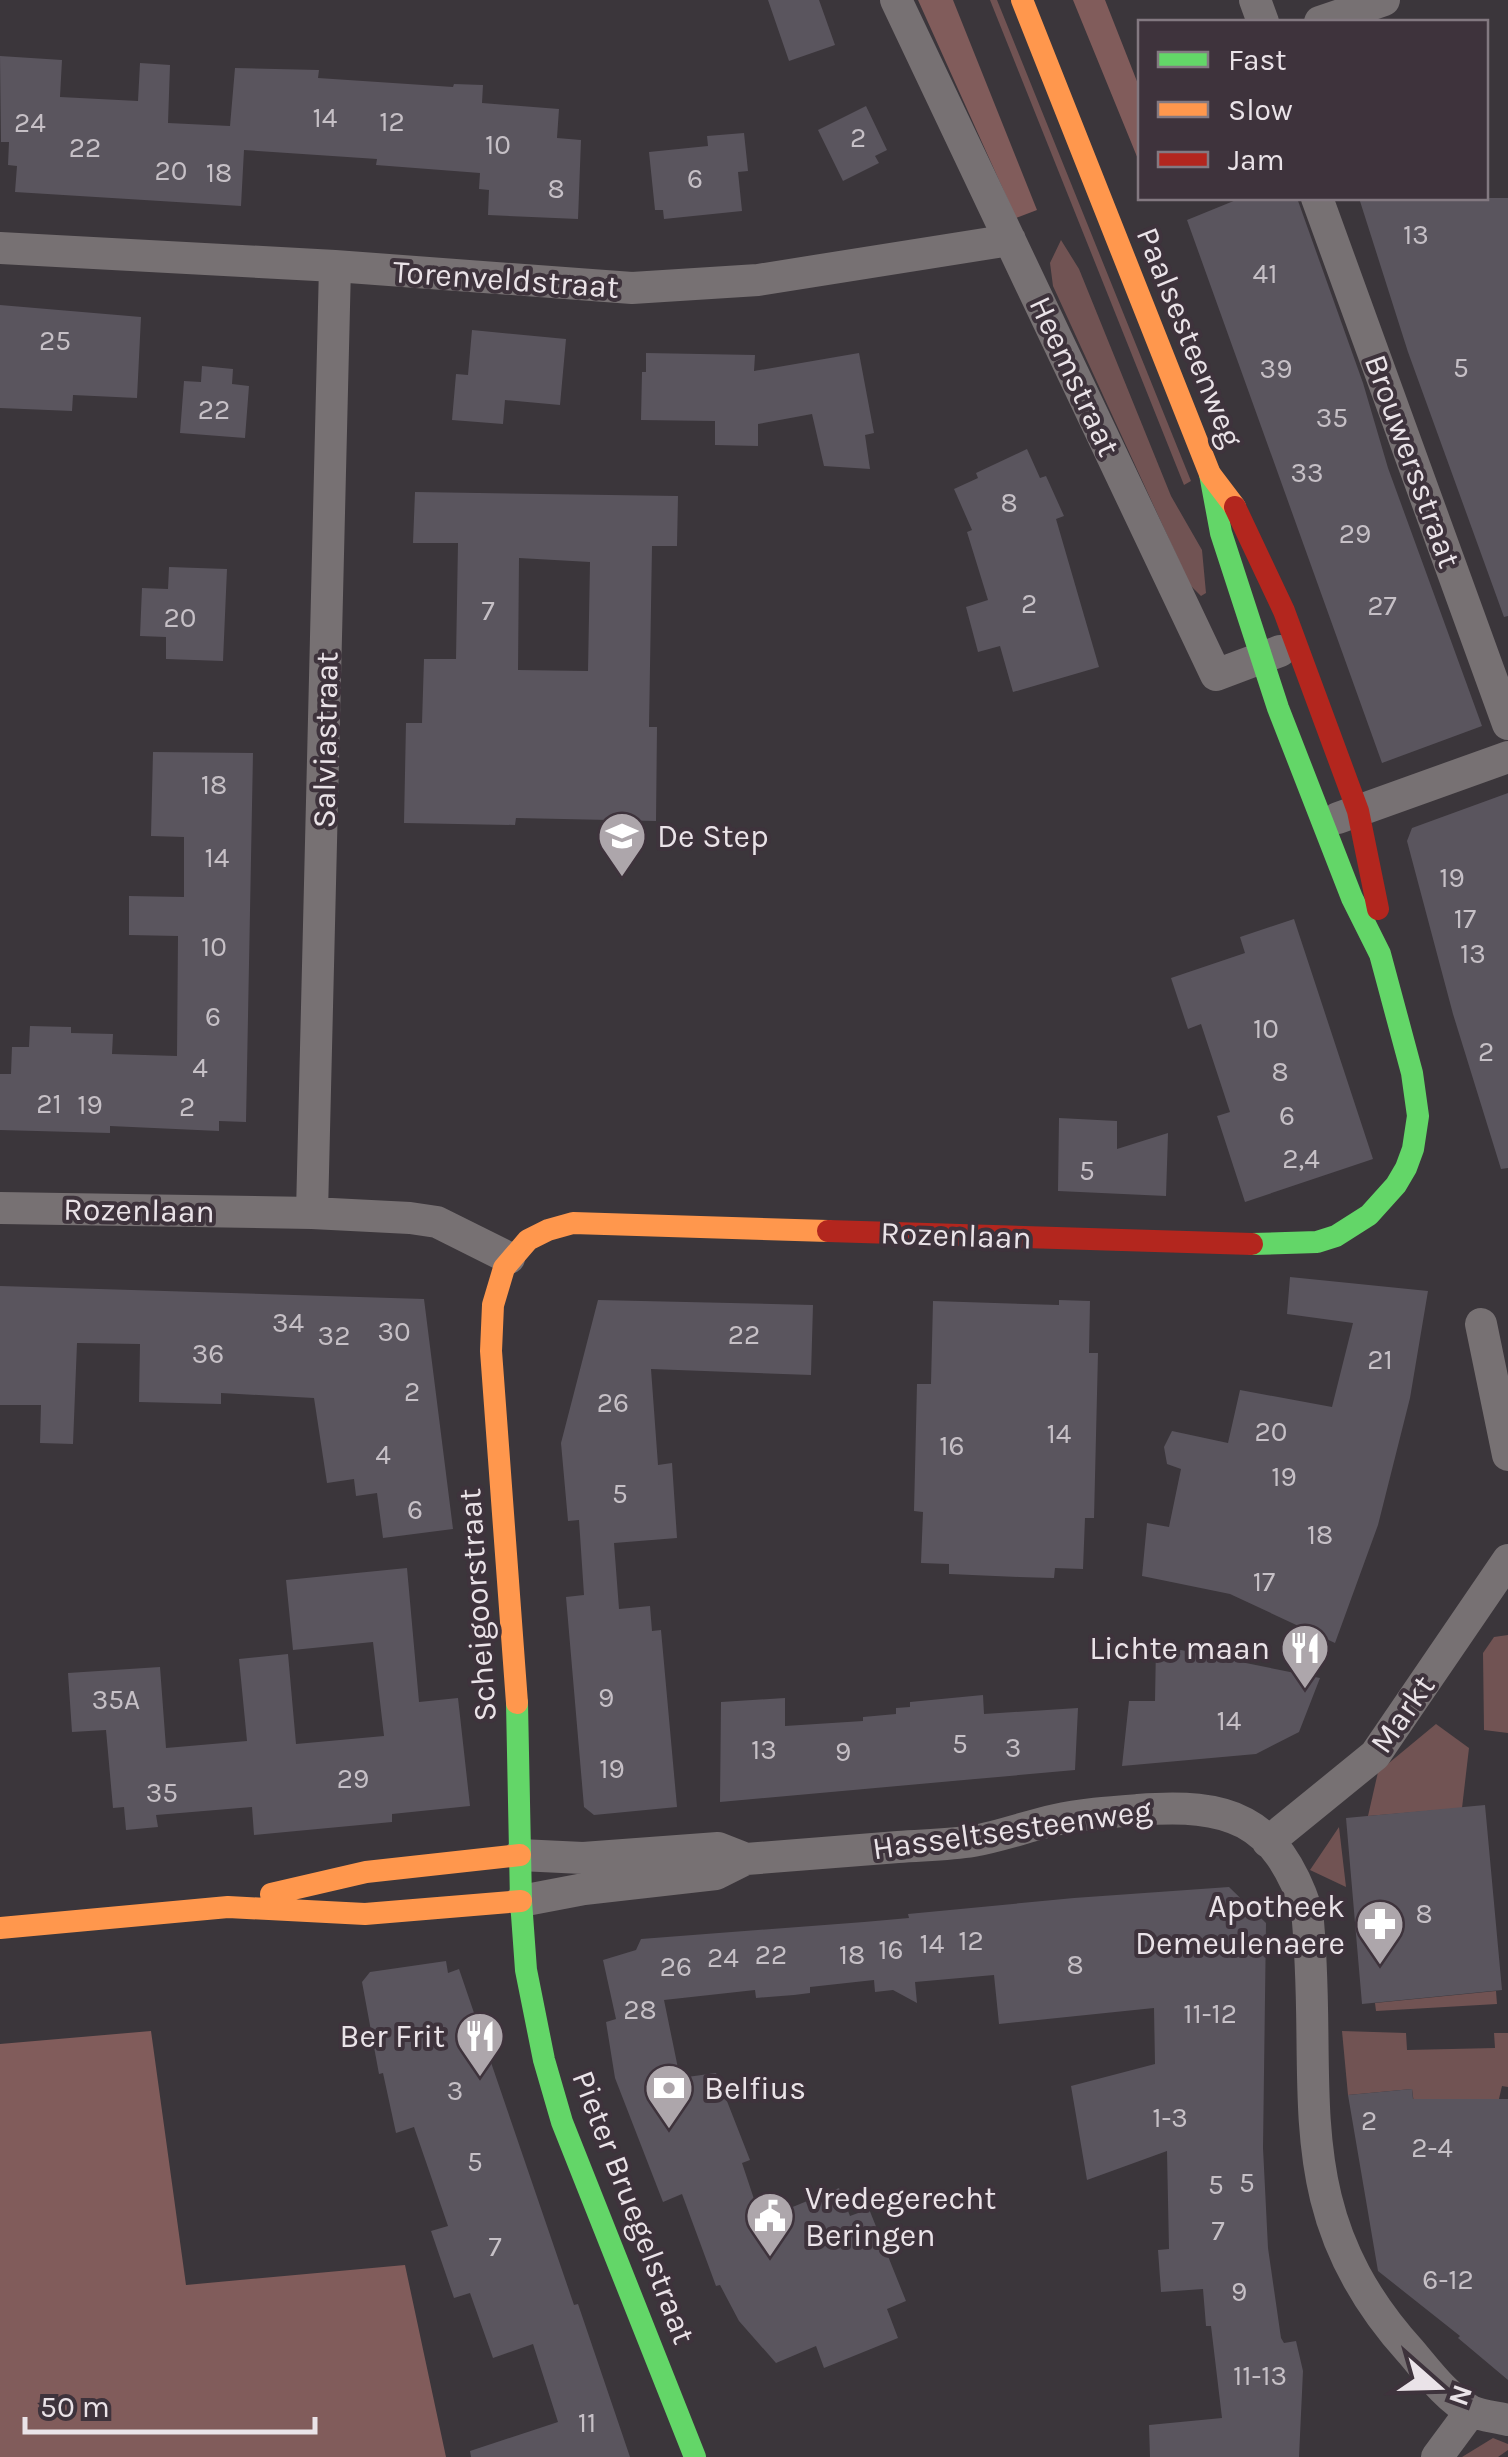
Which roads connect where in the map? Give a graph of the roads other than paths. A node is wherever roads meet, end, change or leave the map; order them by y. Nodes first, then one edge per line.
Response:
1 (896, 0) edge
2 (1022, 0) edge
3 (1384, 0) edge
4 (1326, 20) edge
5 (1318, 200) edge
6 (1010, 240) junction
7 (0, 248) edge
8 (335, 266) junction
9 (1210, 474) junction
10 (1296, 645) junction
11 (1258, 660) junction
12 (1508, 724) edge
13 (1508, 757) edge
14 (1358, 811) junction
15 (1321, 824) junction
16 (1376, 941) junction
17 (1394, 1188) joint
18 (0, 1208) edge
19 (312, 1213) junction
20 (509, 1258) junction
21 (1481, 1324) dead end
22 (1508, 1455) edge
23 (1508, 1560) edge
24 (1268, 1842) junction
25 (520, 1855) junction
26 (746, 1859) junction
27 (521, 1901) junction
28 (228, 1907) junction
29 (0, 1928) edge
30 (1472, 2411) junction
31 (1508, 2420) edge
32 (695, 2457) edge
33 (1437, 2457) edge

1 - 6 street, Heemstraat
2 - 9 street, Paalsesteenweg
3 - 4 street
5 - 12 street, Brouwersstraat
6 - 8 street, Torenveldstraat
6 - 11 street, Heemstraat
7 - 8 street, Torenveldstraat
8 - 19 street, Salviastraat
9 - 10 street, Paalsesteenweg
9 - 11 street, Paalsesteenweg
10 - 11 street, Heemstraat
10 - 14 street, Paalsesteenweg
11 - 15 street, Paalsesteenweg
13 - 14 street
14 - 15 street
14 - 16 street, Paalsesteenweg
15 - 16 street, Paalsesteenweg
16 - 17 street, Paalsesteenweg
17 - 20 street, Rozenlaan
18 - 19 street, Rozenlaan
19 - 20 street, Rozenlaan
20 - 25 street, Scheigoorstraat
21 - 22 street
23 - 24 street, Markt
24 - 26 street, Hasseltsesteenweg
24 - 30 street
25 - 26 street, Hasseltsesteenweg
25 - 27 street, Pieter Bruegelstraat
25 - 28 street, Hasseltsesteenweg
26 - 27 street, Hasseltsesteenweg
27 - 28 street, Hasseltsesteenweg
27 - 32 street, Pieter Bruegelstraat
28 - 29 street, Hasseltsesteenweg
30 - 31 street
30 - 33 street

